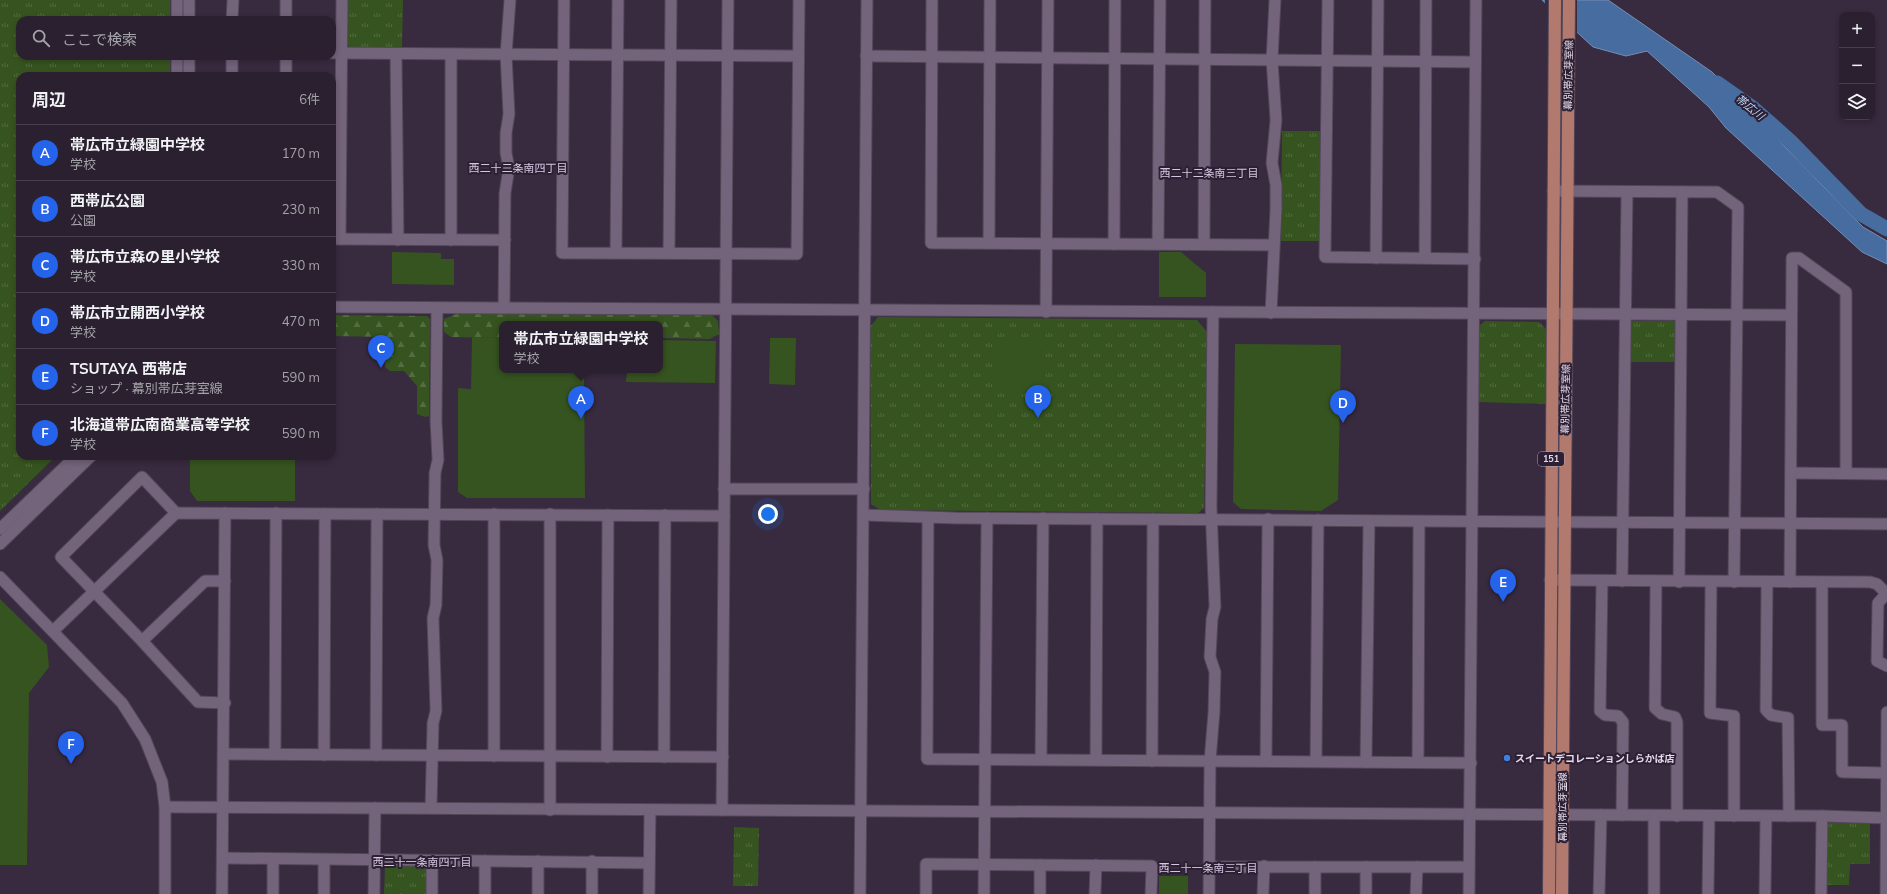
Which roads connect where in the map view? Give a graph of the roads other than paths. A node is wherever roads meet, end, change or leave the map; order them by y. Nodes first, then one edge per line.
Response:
1 (177, 0) edge
2 (189, 0) edge
3 (233, 0) edge
4 (286, 0) edge
5 (342, 0) edge
6 (510, 0) edge
7 (564, 0) edge
8 (618, 0) edge
9 (671, 0) edge
10 (728, 0) edge
11 (799, 0) edge
12 (867, 0) edge
13 (932, 0) edge
14 (990, 0) edge
15 (1048, 0) edge
16 (1114, 0) edge
17 (1160, 0) edge
18 (1205, 0) edge
19 (1275, 0) edge
20 (1328, 0) edge
21 (1378, 0) edge
22 (1426, 0) edge
23 (1476, 0) edge
24 (1554, 0) edge
25 (1569, 0) edge
26 (177, 16) edge
27 (189, 16) edge
28 (232, 16) edge
29 (286, 16) edge
30 (336, 53) edge
31 (396, 54) junction
32 (451, 54) junction
33 (506, 55) junction
34 (564, 55) junction
35 (617, 55) junction
36 (671, 56) junction
37 (727, 56) junction
38 (798, 56) junction
39 (866, 56) junction
40 (932, 57) junction
41 (990, 58) junction
42 (1048, 58) junction
43 (1114, 58) junction
44 (1159, 58) junction
45 (1205, 59) junction
46 (177, 60) edge
47 (189, 60) edge
48 (232, 60) edge
49 (286, 60) edge
50 (1272, 60) junction
51 (1327, 60) junction
52 (1377, 60) junction
53 (1426, 61) junction
54 (1475, 62) junction
55 (177, 72) edge
56 (189, 72) edge
57 (232, 72) edge
58 (286, 72) edge
59 (1566, 190) junction
60 (1553, 191) junction
61 (1627, 192) junction
62 (1682, 192) junction
63 (336, 239) edge
64 (398, 240) junction
65 (451, 240) junction
66 (505, 240) junction
67 (989, 243) junction
68 (1047, 243) junction
69 (1204, 243) junction
70 (1114, 244) junction
71 (1158, 244) junction
72 (1273, 245) junction
73 (616, 253) junction
74 (669, 253) junction
75 (726, 254) junction
76 (1376, 258) junction
77 (1425, 258) junction
78 (1474, 259) junction
79 (336, 307) edge
80 (437, 308) junction
81 (504, 308) junction
82 (726, 309) junction
83 (864, 310) junction
84 (1046, 312) junction
85 (1213, 312) junction
86 (1271, 313) junction
87 (1474, 314) junction
88 (1552, 314) junction
89 (1566, 314) junction
90 (1625, 314) junction
91 (1736, 314) junction
92 (1682, 315) junction
93 (1791, 315) junction
94 (72, 460) edge
95 (87, 460) edge
96 (1790, 473) junction
97 (1846, 473) junction
98 (1887, 474) edge
99 (724, 488) junction
100 (864, 489) junction
101 (176, 512) junction
102 (225, 513) junction
103 (276, 513) junction
104 (434, 513) junction
105 (326, 514) junction
106 (377, 514) junction
107 (494, 514) junction
108 (550, 514) junction
109 (608, 515) junction
110 (665, 515) junction
111 (864, 515) junction
112 (724, 516) junction
113 (928, 518) junction
114 (987, 518) junction
115 (1043, 518) junction
116 (1098, 519) junction
117 (1153, 519) junction
118 (1212, 519) junction
119 (1268, 520) junction
120 (1318, 520) junction
121 (1369, 520) junction
122 (1472, 521) junction
123 (1564, 521) junction
124 (1624, 521) junction
125 (1419, 522) junction
126 (1550, 522) junction
127 (1679, 522) junction
128 (1735, 523) junction
129 (1790, 523) junction
130 (1887, 524) edge
131 (0, 529) edge
132 (0, 544) edge
133 (0, 577) edge
134 (1550, 580) junction
135 (1622, 580) junction
136 (225, 581) junction
137 (1564, 581) junction
138 (1602, 581) junction
139 (1656, 582) junction
140 (1679, 582) junction
141 (1711, 582) junction
142 (1734, 582) junction
143 (1767, 582) junction
144 (1790, 582) junction
145 (1822, 582) junction
146 (93, 592) junction
147 (1887, 593) edge
148 (53, 632) junction
149 (142, 641) junction
150 (1887, 666) edge
151 (225, 703) junction
152 (1887, 712) edge
153 (224, 754) junction
154 (275, 754) junction
155 (324, 755) junction
156 (376, 755) junction
157 (431, 756) junction
158 (494, 756) junction
159 (550, 756) junction
160 (607, 757) junction
161 (664, 757) junction
162 (723, 757) junction
163 (1887, 757) edge
164 (985, 759) junction
165 (1041, 759) junction
166 (1096, 759) junction
167 (1316, 760) junction
168 (1152, 761) junction
169 (1210, 761) junction
170 (1266, 761) junction
171 (1366, 762) junction
172 (1418, 762) junction
173 (1470, 762) junction
174 (1886, 773) edge
175 (165, 807) junction
176 (223, 808) junction
177 (375, 808) junction
178 (430, 808) junction
179 (550, 810) junction
180 (650, 810) junction
181 (722, 810) junction
182 (860, 811) junction
183 (984, 812) junction
184 (1209, 814) junction
185 (1470, 815) junction
186 (1549, 815) junction
187 (1562, 815) junction
188 (1601, 815) junction
189 (1622, 815) junction
190 (1654, 816) junction
191 (1677, 816) junction
192 (1709, 816) junction
193 (1734, 816) junction
194 (1766, 816) junction
195 (1789, 816) junction
196 (1822, 816) junction
197 (1886, 818) edge
198 (223, 858) junction
199 (273, 859) junction
200 (324, 860) junction
201 (375, 860) junction
202 (432, 861) junction
203 (485, 861) junction
204 (538, 861) junction
205 (592, 862) junction
206 (649, 863) junction
207 (985, 864) junction
208 (1040, 865) junction
209 (1096, 865) junction
210 (1208, 866) junction
211 (1264, 866) junction
212 (1315, 867) junction
213 (1366, 867) junction
214 (1417, 867) junction
215 (1469, 868) junction
216 (165, 894) edge
217 (222, 894) edge
218 (273, 894) edge
219 (324, 894) edge
220 (374, 894) edge
221 (432, 894) edge
222 (485, 894) edge
223 (538, 894) edge
224 (592, 894) edge
225 (649, 894) edge
226 (860, 894) edge
227 (926, 894) edge
228 (984, 894) edge
229 (1040, 894) edge
230 (1095, 894) edge
231 (1151, 894) edge
232 (1209, 894) edge
233 (1263, 894) edge
234 (1315, 894) edge
235 (1366, 894) edge
236 (1416, 894) edge
237 (1469, 894) edge
238 (1549, 894) edge
239 (1562, 894) edge
240 (1599, 894) edge
241 (1654, 894) edge
242 (1708, 894) edge
243 (1764, 894) edge
244 (1821, 894) edge
245 (1886, 894) edge

1 - 26 street
2 - 27 street
3 - 28 street
4 - 29 street
5 - 30 street
6 - 33 street
7 - 34 street
8 - 35 street
9 - 36 street
10 - 37 street
11 - 38 street
12 - 39 street
13 - 40 street
14 - 41 street
15 - 42 street
16 - 43 street
17 - 44 street
18 - 45 street
19 - 50 street
20 - 51 street
21 - 52 street
22 - 53 street
23 - 54 street
24 - 60 main road, 幕別帯広芽室線 / 151
25 - 59 main road, 幕別帯広芽室線 / 151
30 - 31 street
30 - 63 street
31 - 32 street
31 - 64 street
32 - 33 street
32 - 65 street
33 - 34 street
33 - 66 street
34 - 35 street
34 - 73 street
35 - 36 street
35 - 73 street
36 - 37 street
36 - 74 street
37 - 38 street
37 - 75 street
38 - 75 street
39 - 40 street
39 - 83 street
40 - 41 street
40 - 67 street
41 - 42 street
41 - 67 street
42 - 43 street
42 - 68 street
43 - 44 street
43 - 70 street
44 - 45 street
44 - 71 street
45 - 50 street
45 - 69 street
46 - 55 street
47 - 56 street
48 - 57 street
49 - 58 street
50 - 51 street
50 - 72 street
51 - 52 street
51 - 76 street
52 - 53 street
52 - 76 street
53 - 54 street
53 - 77 street
54 - 78 street
59 - 60 street
59 - 61 street
59 - 89 main road, 幕別帯広芽室線 / 151
60 - 88 main road, 幕別帯広芽室線 / 151
61 - 62 street
61 - 90 street
62 - 91 street
62 - 92 street
63 - 64 street
64 - 65 street
65 - 66 street
66 - 81 street
67 - 68 street
68 - 70 street
68 - 84 street
69 - 71 street
69 - 72 street
70 - 71 street
72 - 86 street
73 - 74 street
74 - 75 street
75 - 82 street
76 - 77 street
77 - 78 street
78 - 87 street
79 - 80 street
80 - 81 street
80 - 104 street
81 - 82 street
82 - 83 street
82 - 99 street
83 - 84 street
83 - 100 street
84 - 85 street
85 - 86 street
85 - 118 street
86 - 87 street
87 - 88 street
87 - 122 street
88 - 89 street
88 - 126 main road, 幕別帯広芽室線 / 151
89 - 90 street
89 - 123 main road, 幕別帯広芽室線 / 151
90 - 92 street
90 - 124 street
91 - 92 street
91 - 93 street
91 - 128 street
92 - 127 street
93 - 96 street
93 - 97 street
94 - 131 street
95 - 132 street
96 - 97 street
96 - 129 street
97 - 98 street
99 - 100 street
99 - 112 street
100 - 111 street
101 - 102 street
101 - 146 street
101 - 146 street
102 - 103 street
102 - 136 street
103 - 105 street
103 - 154 street
104 - 106 street
104 - 107 street
104 - 157 street
105 - 106 street
105 - 155 street
106 - 156 street
107 - 108 street
107 - 158 street
108 - 109 street
108 - 159 street
109 - 110 street
109 - 160 street
110 - 112 street
110 - 161 street
111 - 113 street
111 - 182 street
112 - 162 street
113 - 114 street
113 - 164 street
114 - 115 street
114 - 164 street
115 - 116 street
115 - 165 street
116 - 117 street
116 - 166 street
117 - 118 street
117 - 168 street
118 - 119 street
118 - 169 street
119 - 120 street
119 - 170 street
120 - 121 street
120 - 167 street
121 - 125 street
121 - 171 street
122 - 125 street
122 - 126 street
122 - 173 street
123 - 124 street
123 - 126 street
123 - 137 main road, 幕別帯広芽室線 / 151
124 - 127 street
124 - 135 street
125 - 172 street
126 - 134 main road, 幕別帯広芽室線 / 151
127 - 128 street
127 - 140 street
128 - 129 street
128 - 142 street
129 - 130 street
129 - 144 street
133 - 148 street
134 - 137 street
134 - 186 main road, 幕別帯広芽室線 / 151
135 - 138 street
135 - 139 street
136 - 149 street
136 - 151 street
137 - 138 street
137 - 187 main road, 幕別帯広芽室線 / 151
138 - 189 street
139 - 140 street
139 - 191 street
140 - 141 street
141 - 142 street
141 - 193 street
142 - 143 street
143 - 144 street
143 - 195 street
144 - 145 street
145 - 147 street
145 - 174 street
146 - 148 street
146 - 149 street
147 - 150 street
148 - 175 street
149 - 151 street
151 - 153 street
152 - 163 street
153 - 154 street
153 - 176 street
154 - 155 street
155 - 156 street
156 - 157 street
157 - 158 street
157 - 178 street
158 - 159 street
159 - 160 street
159 - 179 street
160 - 161 street
161 - 162 street
162 - 181 street
163 - 174 street
164 - 165 street
164 - 183 street
165 - 166 street
166 - 168 street
167 - 170 street
167 - 171 street
168 - 169 street
169 - 170 street
169 - 184 street
171 - 172 street
172 - 173 street
173 - 185 street
174 - 197 street
175 - 176 street
175 - 216 street
176 - 177 street
176 - 198 street
177 - 178 street
177 - 201 street
178 - 179 street
179 - 180 street
180 - 181 street
180 - 206 street
181 - 182 street
182 - 183 street
182 - 226 street
183 - 184 street
183 - 207 street
184 - 185 street
184 - 210 street
185 - 186 street
185 - 215 street
186 - 187 street
186 - 238 main road, 幕別帯広芽室線 / 151
187 - 188 street
187 - 239 main road, 幕別帯広芽室線 / 151
188 - 189 street
188 - 240 street
189 - 190 street
190 - 191 street
190 - 241 street
191 - 192 street
192 - 193 street
192 - 242 street
193 - 194 street
194 - 195 street
194 - 243 street
195 - 196 street
196 - 197 street
196 - 244 street
197 - 245 street
198 - 199 street
198 - 217 street
199 - 200 street
199 - 218 street
200 - 201 street
200 - 219 street
201 - 202 street
201 - 220 street
202 - 203 street
202 - 221 street
203 - 204 street
203 - 222 street
204 - 205 street
204 - 223 street
205 - 206 street
205 - 224 street
206 - 225 street
207 - 208 street
207 - 227 street
207 - 228 street
208 - 209 street
208 - 229 street
209 - 230 street
209 - 231 street
210 - 211 street
210 - 232 street
211 - 212 street
211 - 233 street
212 - 213 street
212 - 234 street
213 - 214 street
213 - 235 street
214 - 215 street
214 - 236 street
215 - 237 street

